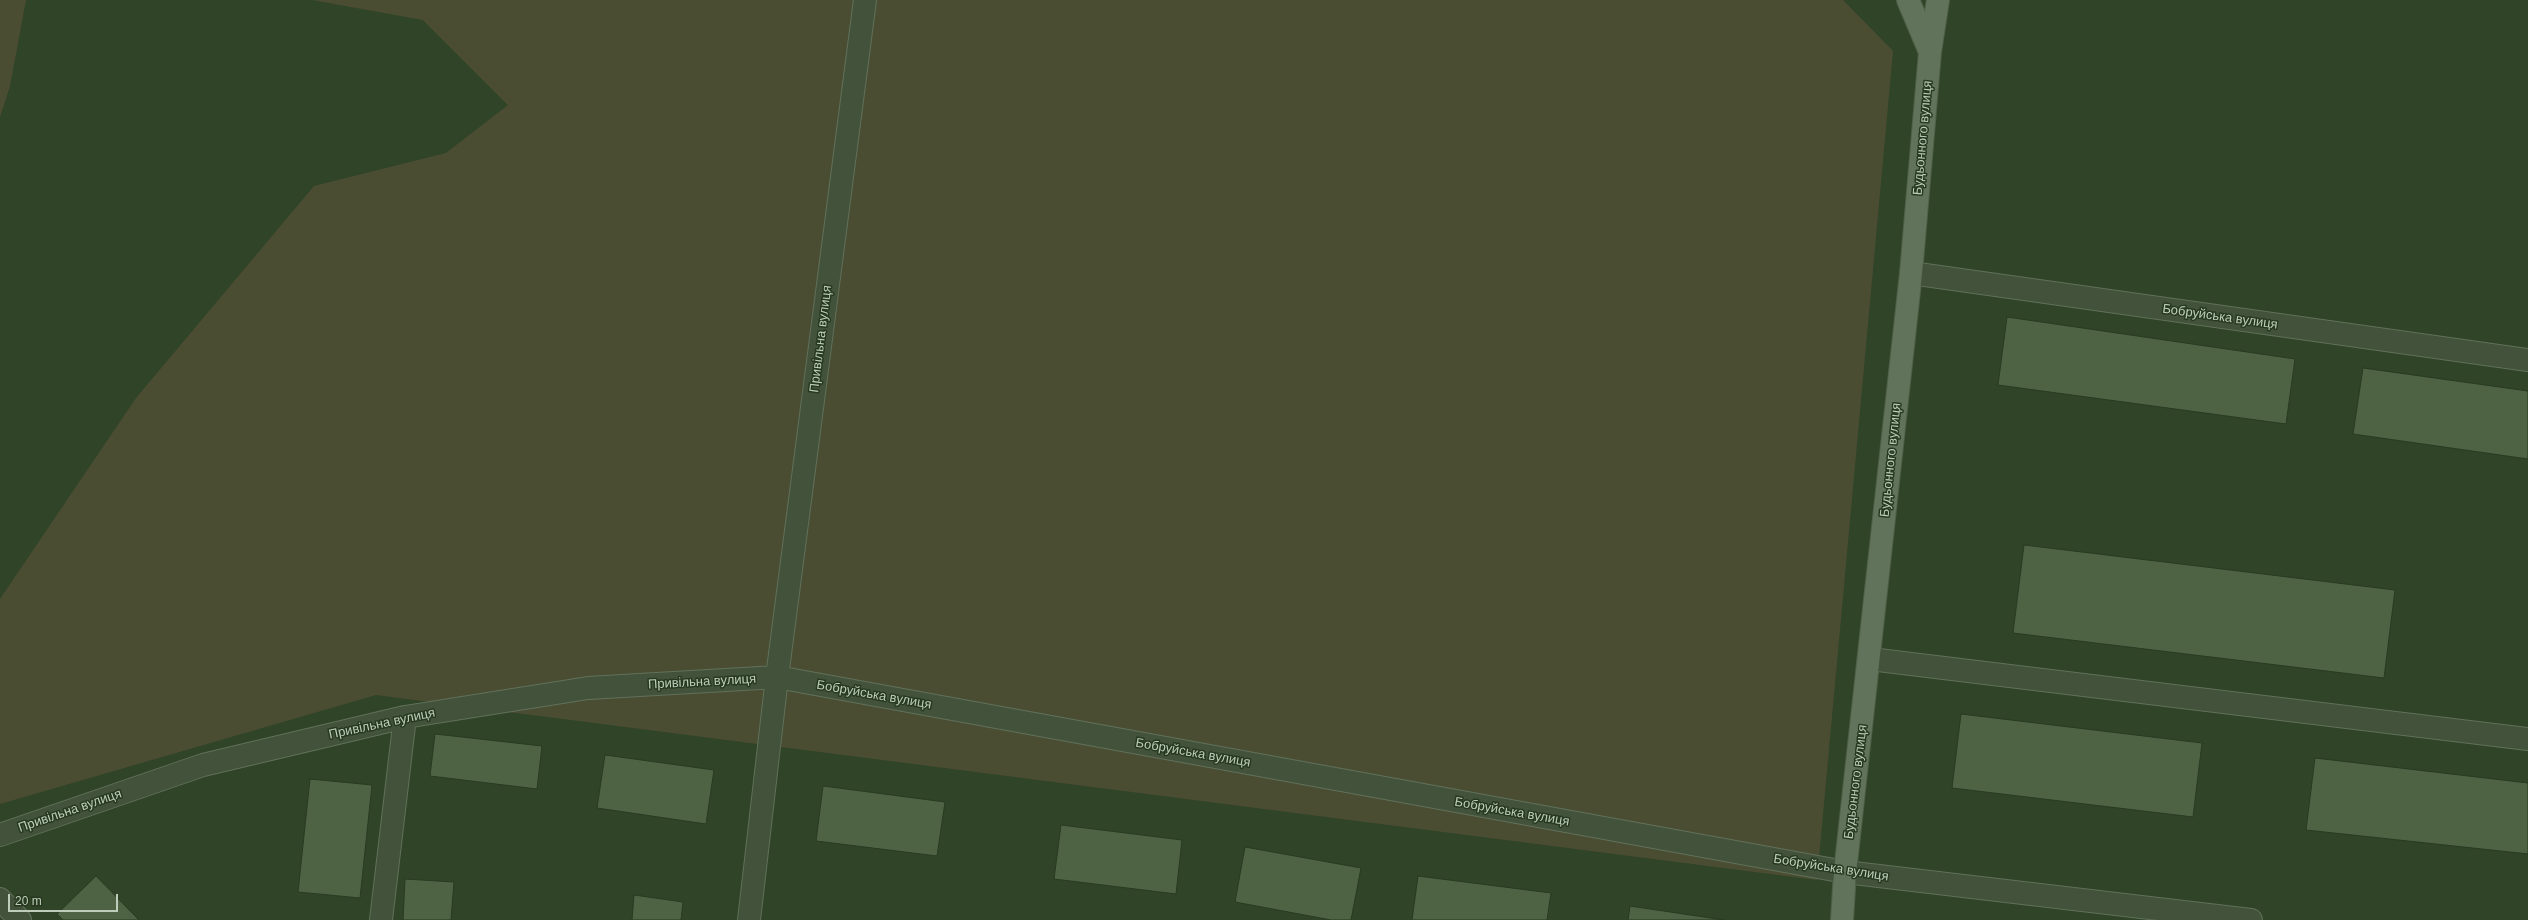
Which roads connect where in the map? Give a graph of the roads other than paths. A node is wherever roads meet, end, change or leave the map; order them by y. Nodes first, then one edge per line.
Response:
1 (865, 0) edge
2 (1908, 0) edge
3 (1938, 0) edge
4 (1930, 52) junction
5 (1911, 273) junction
6 (2528, 360) edge
7 (1870, 659) junction
8 (777, 677) junction
9 (405, 717) junction
10 (2528, 739) edge
11 (0, 835) edge
12 (1845, 872) junction
13 (0, 899) edge
14 (2195, 918) edge
15 (20, 920) edge
16 (381, 920) edge
17 (749, 920) edge
18 (1842, 920) edge
19 (2251, 920) edge

1 - 8 street, Привільна вулиця
2 - 4 main road
3 - 4 main road, Будьонного вулиця
4 - 5 main road, Будьонного вулиця
5 - 6 street, Бобруйська вулиця
5 - 7 main road, Будьонного вулиця
7 - 10 street
7 - 12 main road, Будьонного вулиця
8 - 9 street, Привільна вулиця
8 - 12 street, Бобруйська вулиця
8 - 17 street, Привільна вулиця
9 - 11 street, Привільна вулиця
9 - 16 street
12 - 14 street, Бобруйська вулиця
12 - 18 main road, Будьонного вулиця
13 - 15 street
14 - 19 street, Бобруйська вулиця

